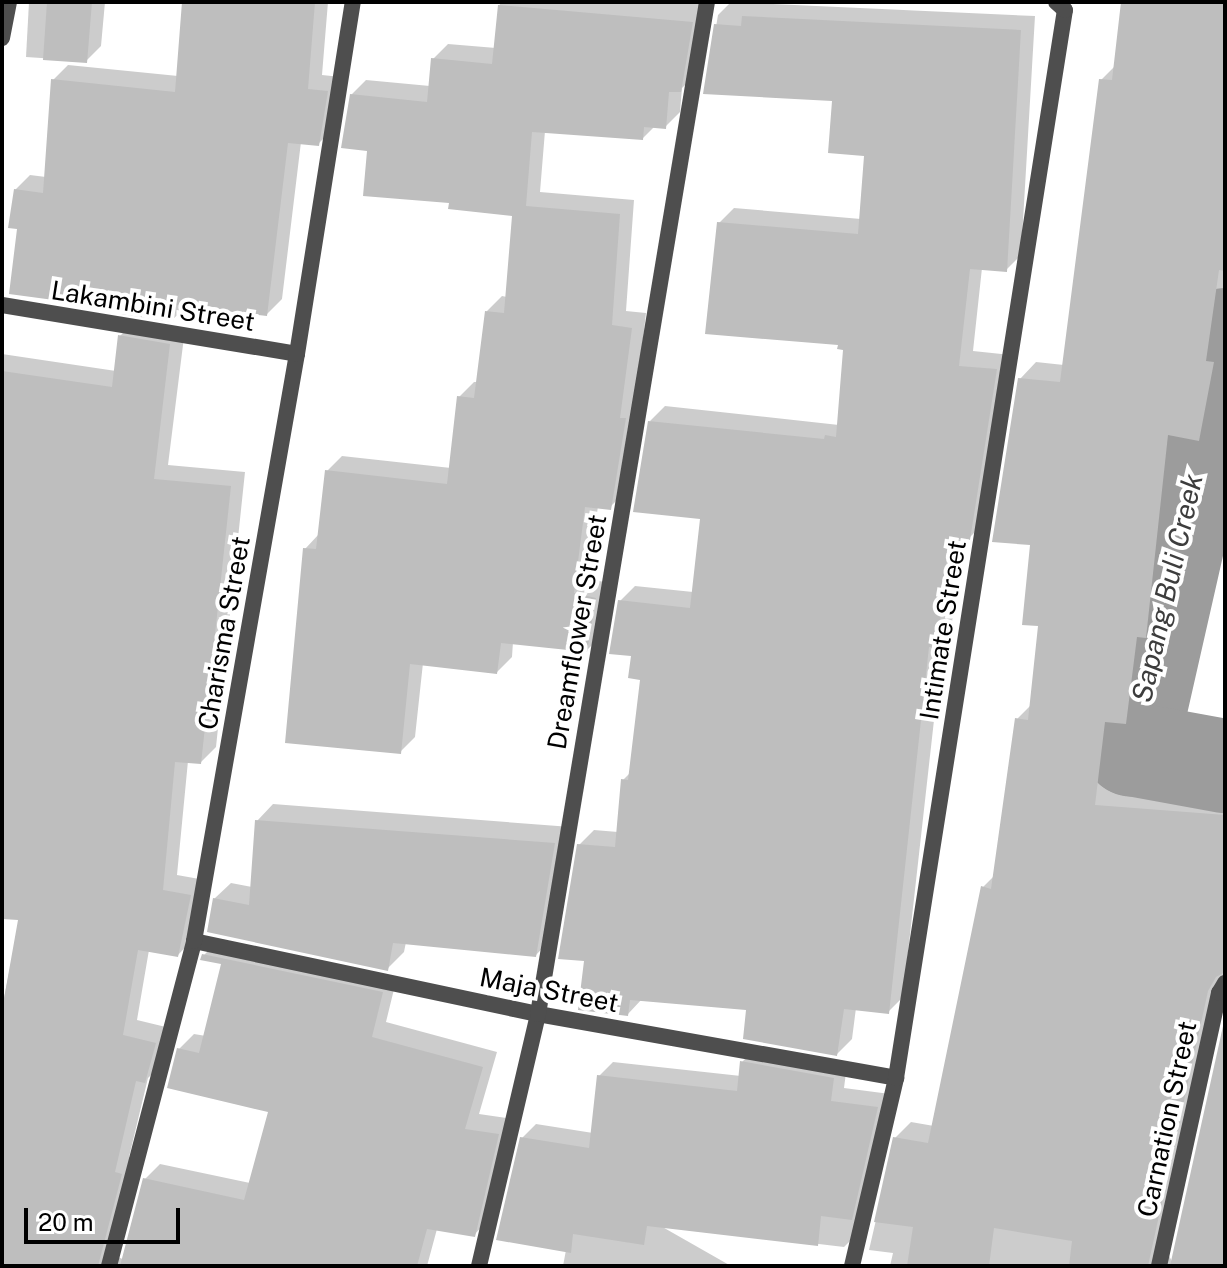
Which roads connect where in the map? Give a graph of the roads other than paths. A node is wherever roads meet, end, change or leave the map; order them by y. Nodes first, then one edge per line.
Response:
1 (9, 2) edge
2 (353, 2) edge
3 (707, 2) edge
4 (1061, 6) edge
5 (2, 38) edge
6 (2, 305) edge
7 (297, 354) junction
8 (194, 941) junction
9 (1225, 983) edge
10 (538, 1014) junction
11 (896, 1078) junction
12 (109, 1266) edge
13 (479, 1266) edge
14 (852, 1266) edge
15 (1159, 1266) edge

1 - 5 street
2 - 7 street, Charisma Street
3 - 10 street, Dreamflower Street
4 - 11 street, Intimate Street
6 - 7 street, Lakambini Street
7 - 8 street, Charisma Street
8 - 10 street, Maja Street
8 - 12 street, Charisma Street
9 - 15 street, Carnation Street
10 - 11 street, Maja Street
10 - 13 street, Dreamflower Street
11 - 14 street, Intimate Street

